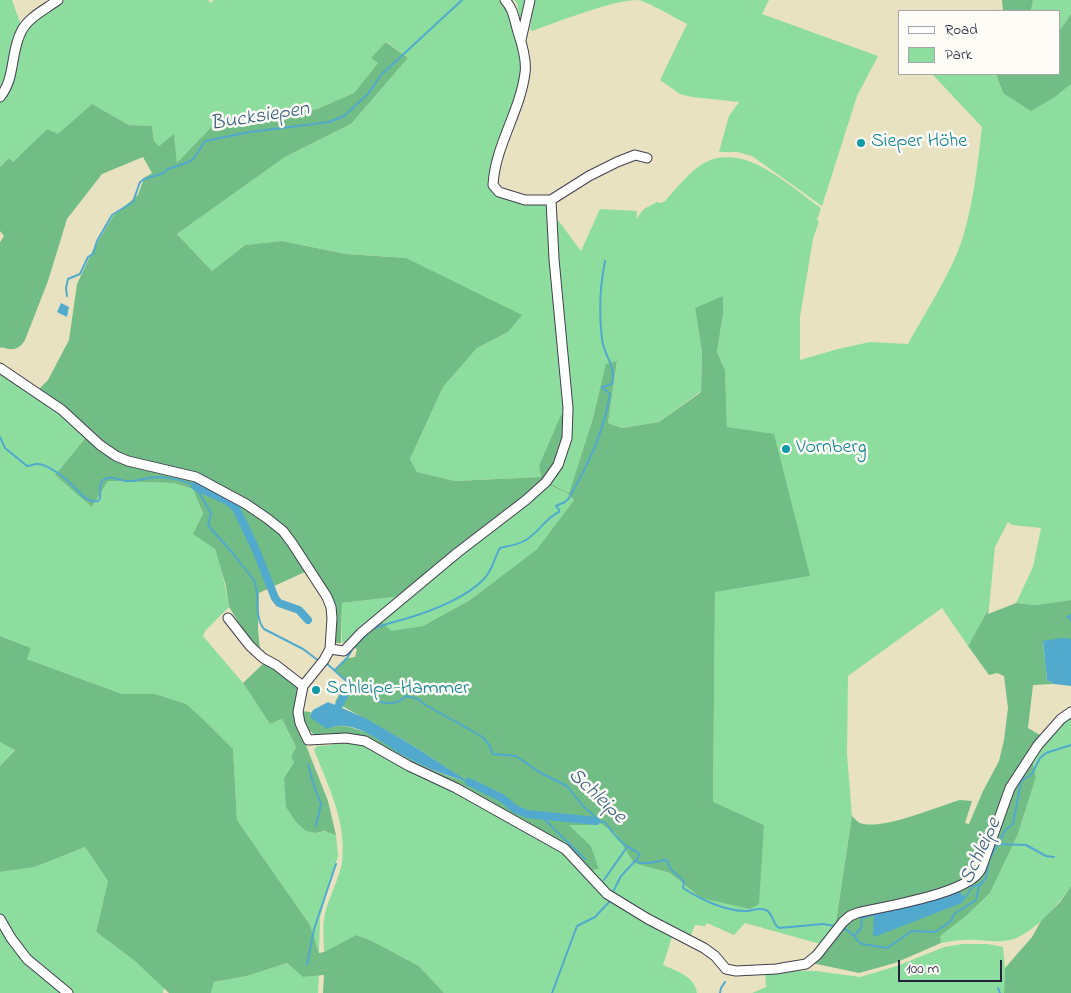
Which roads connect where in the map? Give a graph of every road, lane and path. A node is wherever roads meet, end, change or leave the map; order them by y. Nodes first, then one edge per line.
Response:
1 (58, 0) edge
2 (505, 0) edge
3 (530, 0) edge
4 (521, 40) junction
5 (0, 97) edge
6 (647, 158) dead end
7 (551, 200) junction
8 (0, 368) edge
9 (228, 618) dead end
10 (330, 649) junction
11 (303, 686) junction
12 (1071, 712) edge
13 (0, 919) edge
14 (68, 993) edge

1 - 5 street
2 - 4 street
3 - 4 street
4 - 7 street
6 - 7 street
7 - 10 street
8 - 10 street
9 - 11 street
10 - 11 street
11 - 12 street
13 - 14 street

